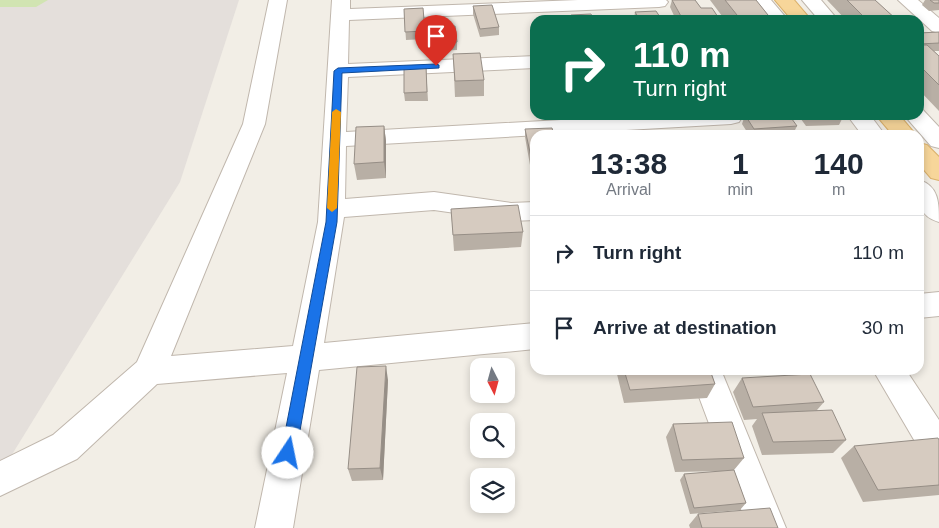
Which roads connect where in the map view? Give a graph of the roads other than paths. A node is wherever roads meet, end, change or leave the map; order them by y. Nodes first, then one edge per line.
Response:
1 (278, 0) edge
2 (762, 0) edge
3 (784, 0) edge
4 (811, 0) edge
5 (907, 0) edge
6 (661, 5) edge
7 (341, 7) edge
8 (775, 15) edge
9 (798, 15) edge
10 (824, 15) edge
11 (939, 27) edge
12 (530, 62) edge
13 (338, 71) junction
14 (862, 120) edge
15 (892, 120) edge
16 (920, 120) edge
17 (734, 122) edge
18 (546, 130) edge
19 (870, 130) edge
20 (901, 130) edge
21 (530, 131) edge
22 (335, 139) junction
23 (939, 141) edge
24 (924, 156) edge
25 (939, 172) edge
26 (924, 194) edge
27 (332, 209) junction
28 (530, 211) edge
29 (939, 212) edge
30 (939, 304) edge
31 (924, 306) edge
32 (530, 336) edge
33 (307, 358) junction
34 (149, 371) junction
35 (707, 375) edge
36 (892, 375) edge
37 (939, 450) edge
38 (0, 479) edge
39 (274, 528) edge
40 (767, 528) edge

1 - 34 street
2 - 8 street
3 - 9 main road
4 - 10 street
5 - 11 street
6 - 7 street
7 - 13 street
12 - 13 street
13 - 22 street
14 - 19 street
15 - 20 main road
16 - 23 street
17 - 18 street
21 - 22 street
22 - 27 street
24 - 25 main road
26 - 29 street
27 - 28 street
27 - 33 street
30 - 31 street
32 - 33 street
33 - 34 street
33 - 39 street
34 - 38 street
35 - 40 street
36 - 37 street

